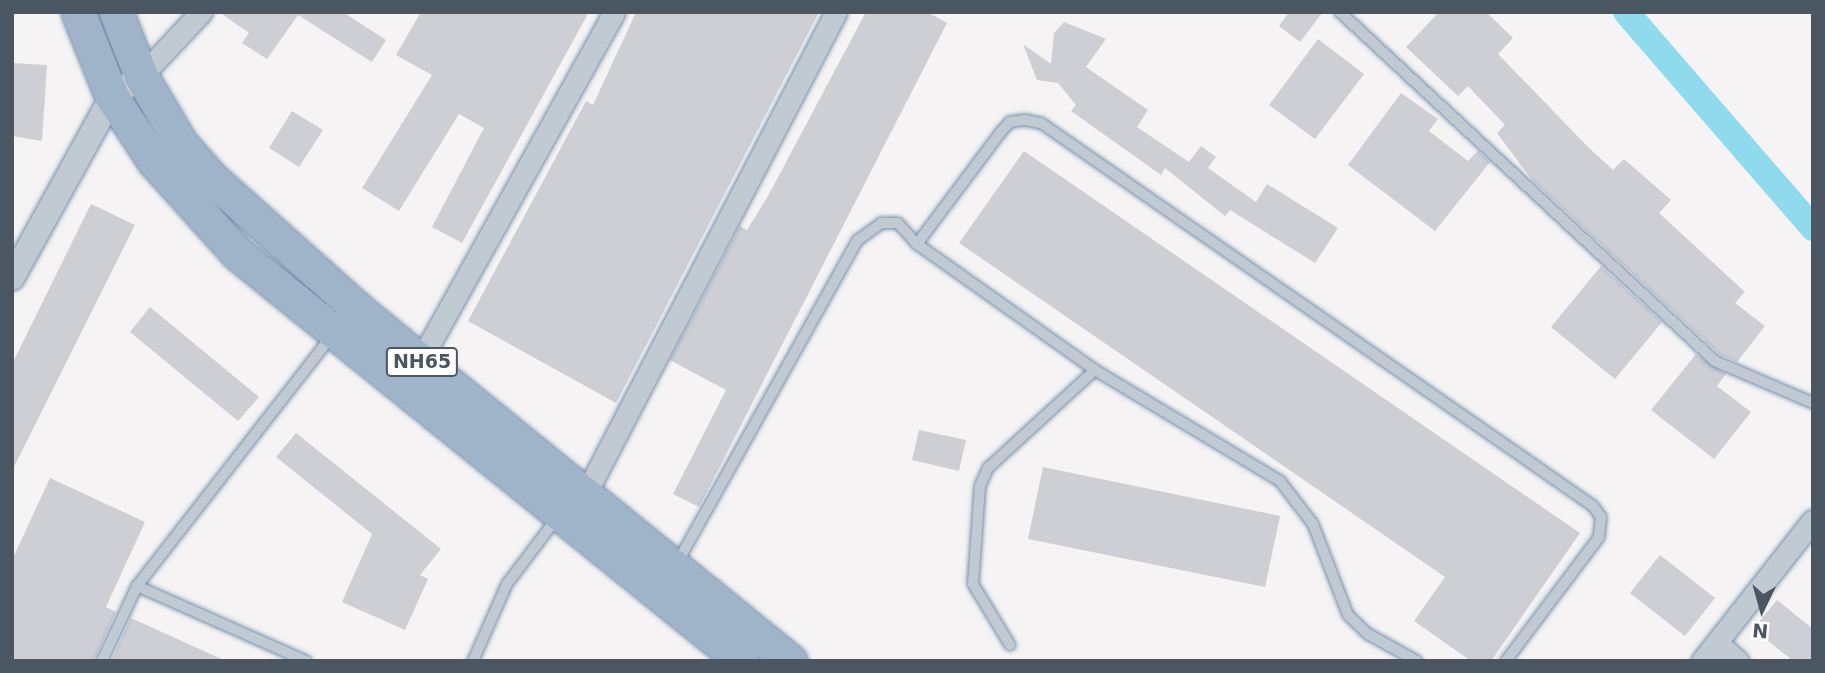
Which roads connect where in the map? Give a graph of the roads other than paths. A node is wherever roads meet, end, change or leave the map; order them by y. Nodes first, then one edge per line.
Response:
1 (78, 12) edge
2 (116, 12) edge
3 (201, 12) edge
4 (614, 12) edge
5 (836, 12) edge
6 (1340, 12) edge
7 (141, 76) junction
8 (112, 97) junction
9 (917, 244) junction
10 (12, 278) edge
11 (335, 331) junction
12 (420, 361) junction
13 (1095, 370) junction
14 (1813, 403) edge
15 (586, 493) junction
16 (558, 515) junction
17 (1813, 520) edge
18 (676, 565) junction
19 (137, 586) junction
20 (1717, 643) junction
21 (1010, 645) dead end
22 (102, 661) edge
23 (306, 661) edge
24 (473, 661) edge
25 (742, 661) edge
26 (790, 661) edge
27 (1417, 661) edge
28 (1507, 661) edge
29 (1702, 661) edge
30 (1738, 661) edge

1 - 8 highway, NH65
2 - 7 highway, NH65
3 - 7 street
4 - 12 street
5 - 15 street
6 - 14 lane
7 - 8 street
7 - 12 highway, NH65
8 - 10 street
8 - 11 highway, NH65
9 - 13 lane
9 - 18 lane
9 - 28 lane
11 - 16 highway, NH65
11 - 19 lane
12 - 15 highway, NH65
13 - 21 lane
13 - 27 lane
15 - 18 highway, NH65
16 - 24 lane
16 - 25 highway, NH65
17 - 20 street
18 - 26 highway, NH65
19 - 22 lane
19 - 23 lane
20 - 29 street
20 - 30 street

